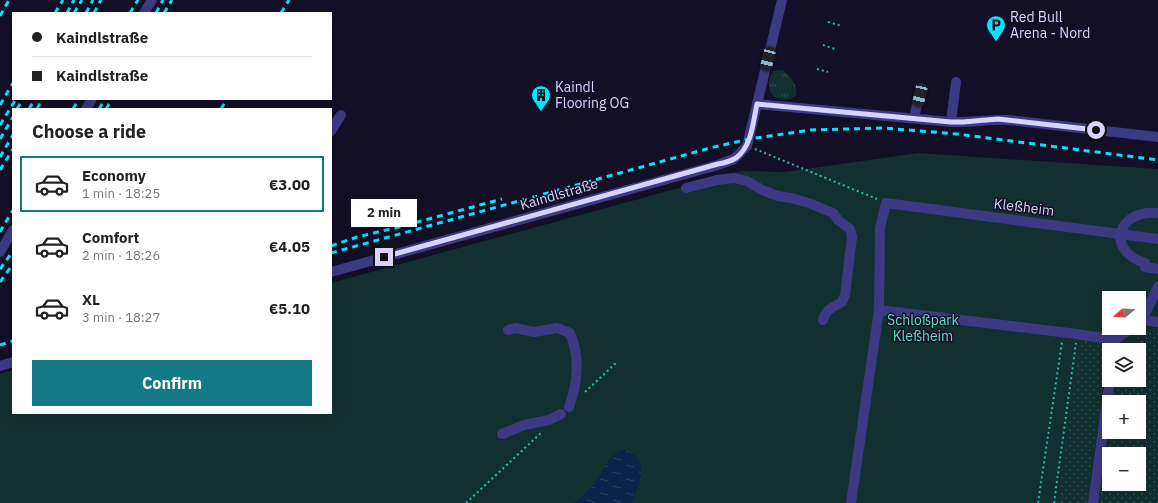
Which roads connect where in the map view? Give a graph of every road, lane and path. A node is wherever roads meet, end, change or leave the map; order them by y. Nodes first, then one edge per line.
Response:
1 (152, 0) edge
2 (782, 0) edge
3 (145, 12) edge
4 (828, 22) dead end
5 (842, 26) dead end
6 (823, 45) dead end
7 (836, 49) dead end
8 (817, 69) dead end
9 (828, 72) dead end
10 (956, 82) dead end
11 (920, 95) dead end
12 (757, 104) junction
13 (341, 115) dead end
14 (914, 118) junction
15 (951, 122) junction
16 (332, 129) edge
17 (1158, 138) edge
18 (747, 146) junction
19 (686, 188) dead end
20 (886, 203) junction
21 (1158, 213) edge
22 (12, 232) edge
23 (1121, 234) junction
24 (1158, 239) edge
25 (0, 252) edge
26 (1158, 269) edge
27 (332, 272) edge
28 (1158, 287) edge
29 (879, 310) junction
30 (1146, 311) edge
31 (824, 320) dead end
32 (1146, 321) edge
33 (1158, 322) edge
34 (508, 330) dead end
35 (1063, 333) junction
36 (1077, 334) junction
37 (1124, 335) edge
38 (1107, 343) edge
39 (1116, 343) edge
40 (12, 362) edge
41 (0, 366) edge
42 (1109, 387) edge
43 (570, 407) dead end
44 (561, 414) dead end
45 (502, 434) dead end
46 (852, 503) edge
47 (1038, 503) edge
48 (1054, 503) edge
49 (1093, 503) edge

1 - 3 street
2 - 12 street
4 - 5 path
6 - 7 path
8 - 9 path
10 - 15 street
11 - 14 street
12 - 14 street
12 - 18 street
13 - 16 street
14 - 15 street
15 - 17 street
18 - 20 path
18 - 27 street, Kaindlstraße
19 - 31 street
20 - 23 street, Kleßheim
20 - 29 street
21 - 23 street
22 - 25 street
23 - 24 street, Kleßheim
23 - 26 street
28 - 30 street
29 - 35 street
29 - 46 street
32 - 33 street
34 - 43 street
35 - 36 street
35 - 47 path
36 - 38 street
36 - 48 path
37 - 39 street
40 - 41 street
42 - 49 street
44 - 45 street

